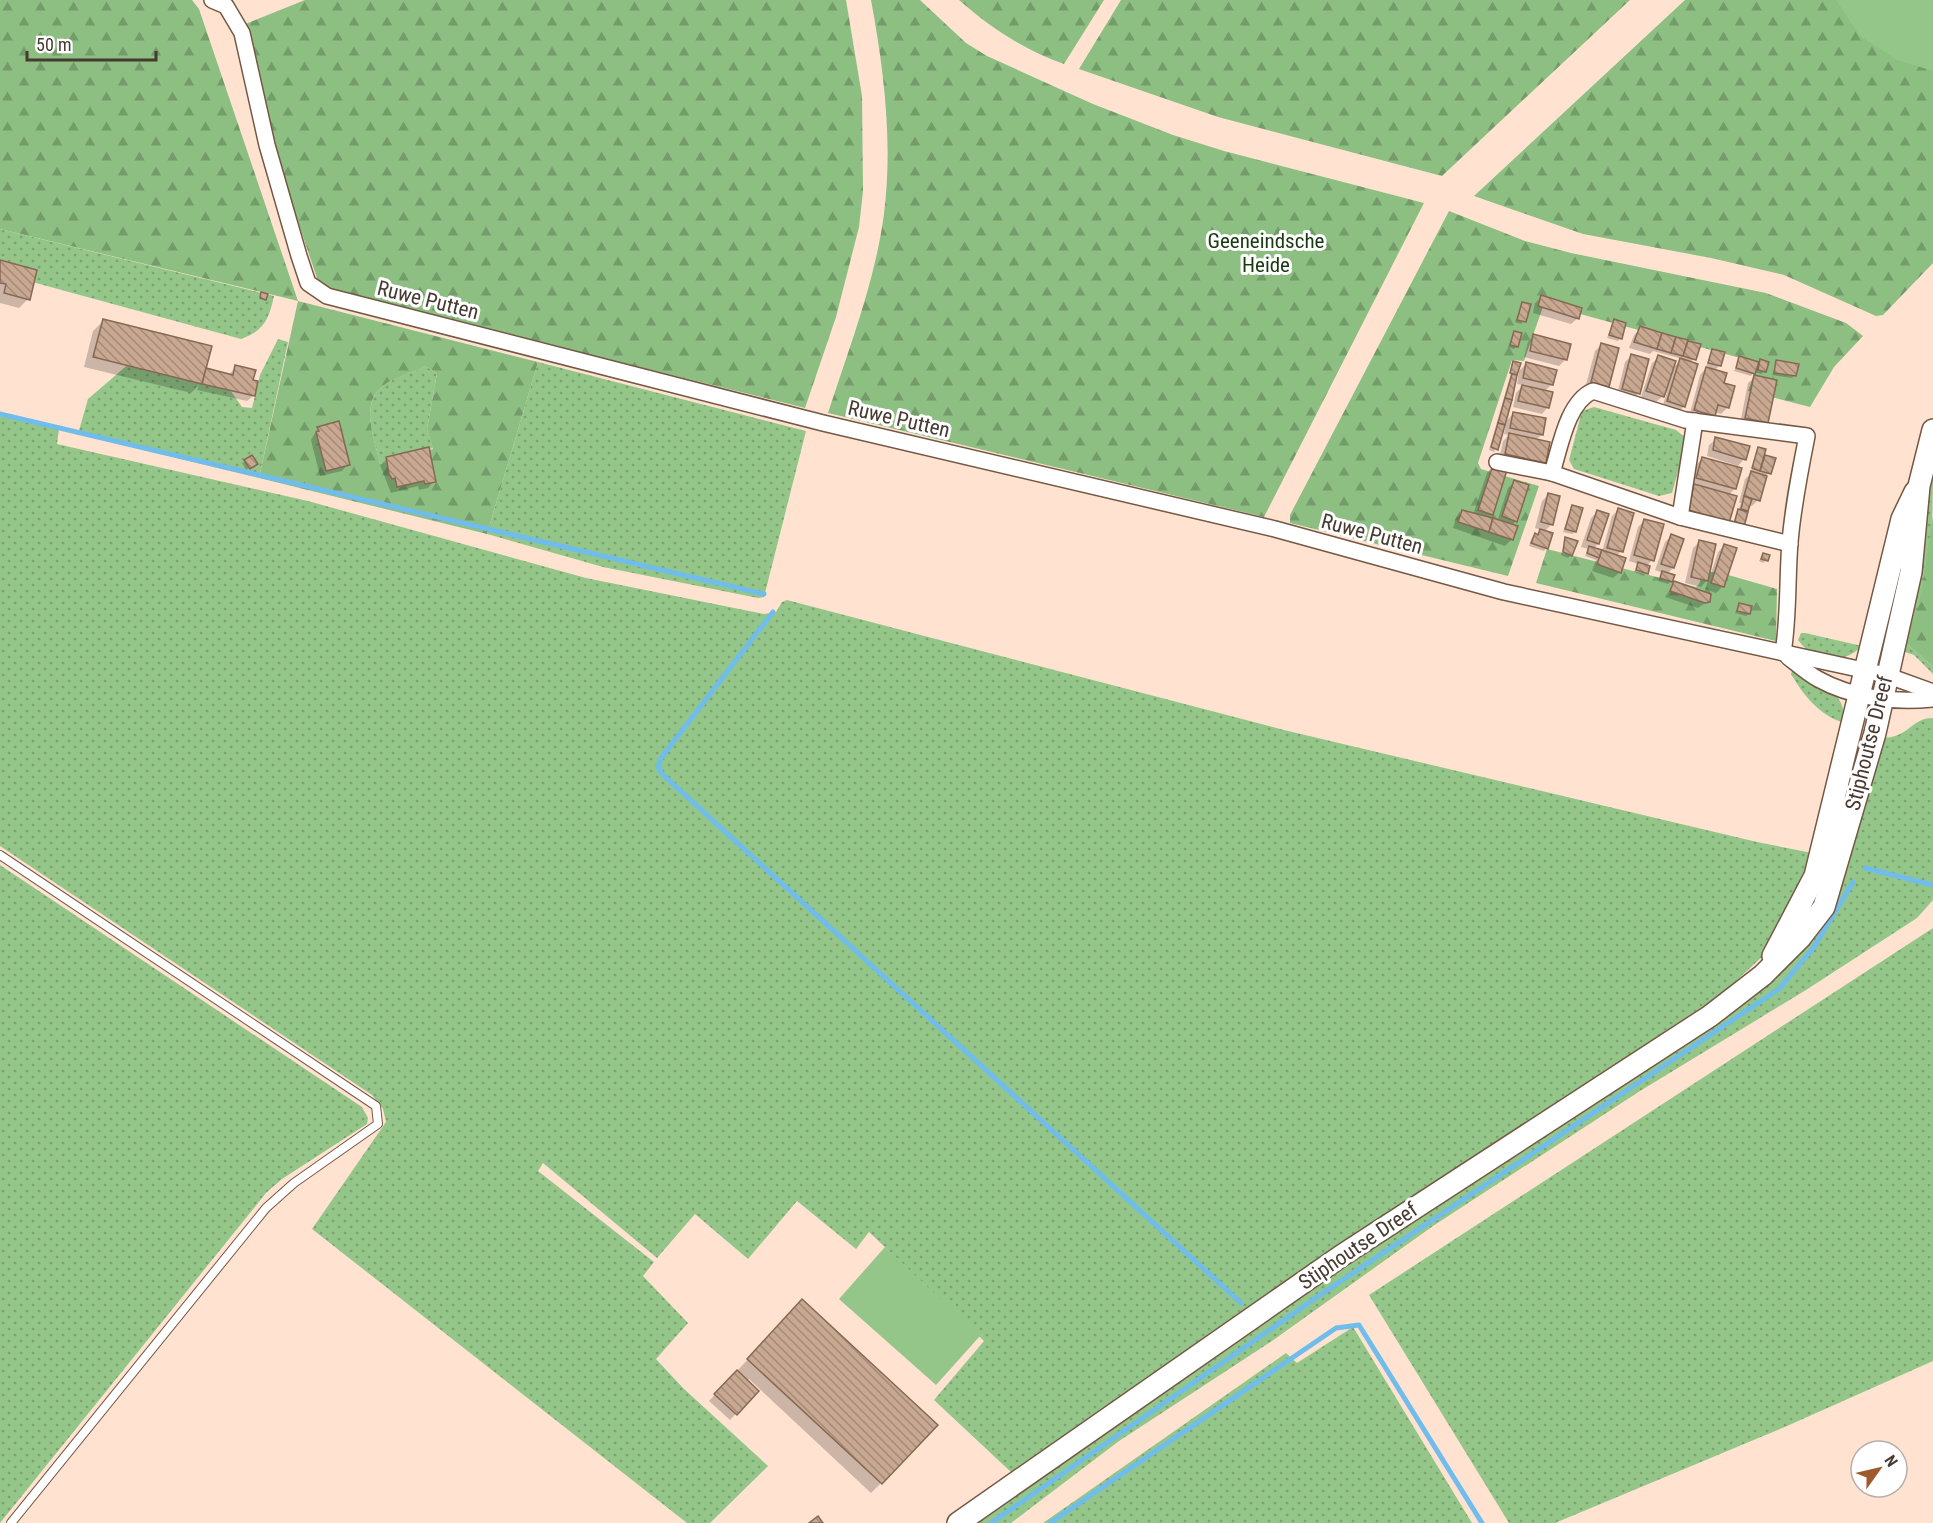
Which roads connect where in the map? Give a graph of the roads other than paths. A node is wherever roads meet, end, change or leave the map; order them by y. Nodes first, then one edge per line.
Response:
1 (212, 0) edge
2 (1695, 421) junction
3 (1933, 430) edge
4 (1497, 462) dead end
5 (1552, 473) junction
6 (1919, 486) junction
7 (1680, 517) junction
8 (1790, 544) junction
9 (1783, 653) junction
10 (1864, 672) junction
11 (1886, 675) junction
12 (1933, 692) edge
13 (1858, 694) junction
14 (1881, 698) junction
15 (1933, 699) edge
16 (0, 855) edge
17 (1763, 975) junction
18 (11, 1523) edge
19 (958, 1523) edge

1 - 9 street, Ruwe Putten
2 - 5 street
2 - 7 street
2 - 8 street
3 - 6 main road, Stiphoutse Dreef
4 - 5 street
5 - 7 street
6 - 10 main road, Stiphoutse Dreef
6 - 11 main road, Stiphoutse Dreef
7 - 8 street
8 - 9 street
9 - 10 street, Ruwe Putten
9 - 13 street, Ruwe Putten
10 - 11 street, Ruwe Putten
10 - 13 main road, Stiphoutse Dreef
11 - 12 street, Ruwe Putten
11 - 14 main road, Stiphoutse Dreef
13 - 14 street, Ruwe Putten
13 - 17 main road, Stiphoutse Dreef
14 - 15 street, Ruwe Putten
14 - 17 main road, Stiphoutse Dreef
16 - 18 lane
17 - 19 main road, Stiphoutse Dreef

